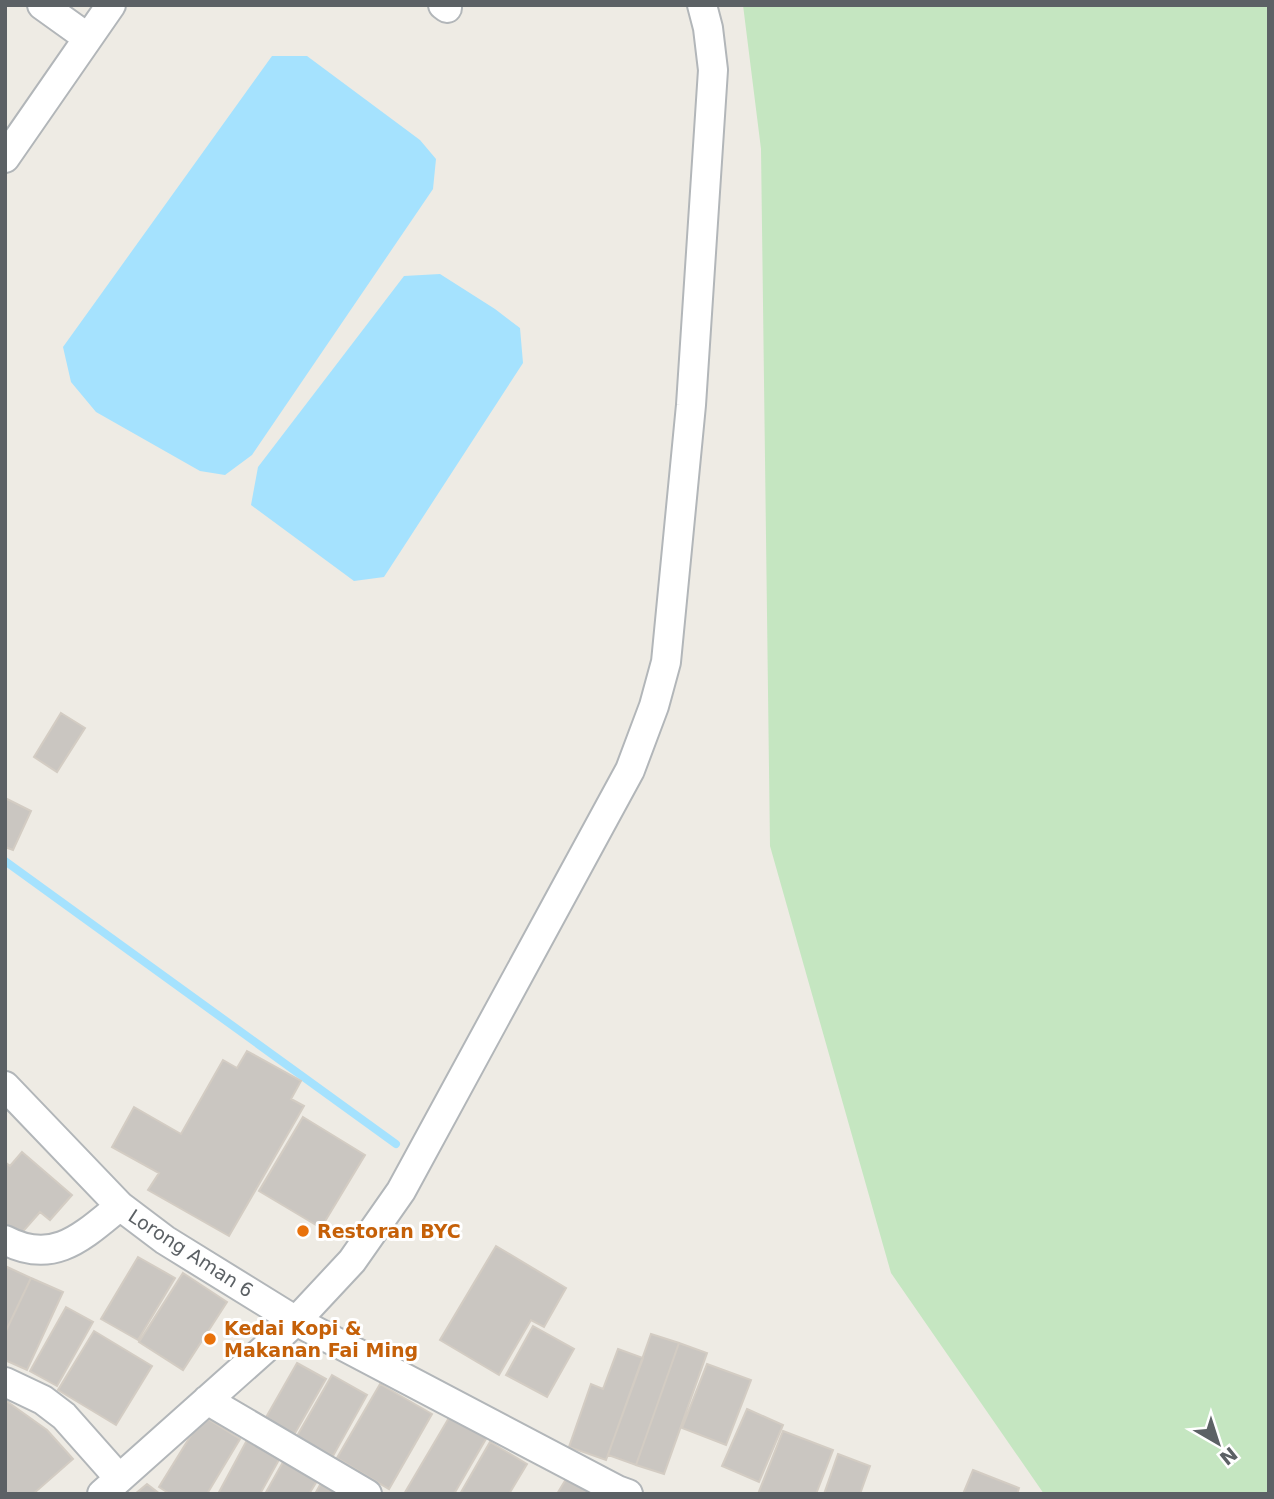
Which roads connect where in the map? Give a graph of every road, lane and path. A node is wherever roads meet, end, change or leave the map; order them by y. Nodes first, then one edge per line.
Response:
1 (42, 5) edge
2 (111, 5) edge
3 (702, 5) edge
4 (88, 38) junction
5 (5, 158) edge
6 (5, 1086) edge
7 (120, 1206) junction
8 (5, 1240) edge
9 (296, 1321) junction
10 (5, 1382) edge
11 (207, 1400) junction
12 (110, 1486) edge
13 (367, 1494) edge
14 (628, 1494) edge

1 - 4 street
2 - 4 street
3 - 9 street
4 - 5 street
6 - 7 street, Lorong Aman 6
7 - 8 street
7 - 9 street, Lorong Aman 6
9 - 11 street
9 - 14 street, Lorong Aman 6
10 - 12 street
11 - 12 street
11 - 13 street

